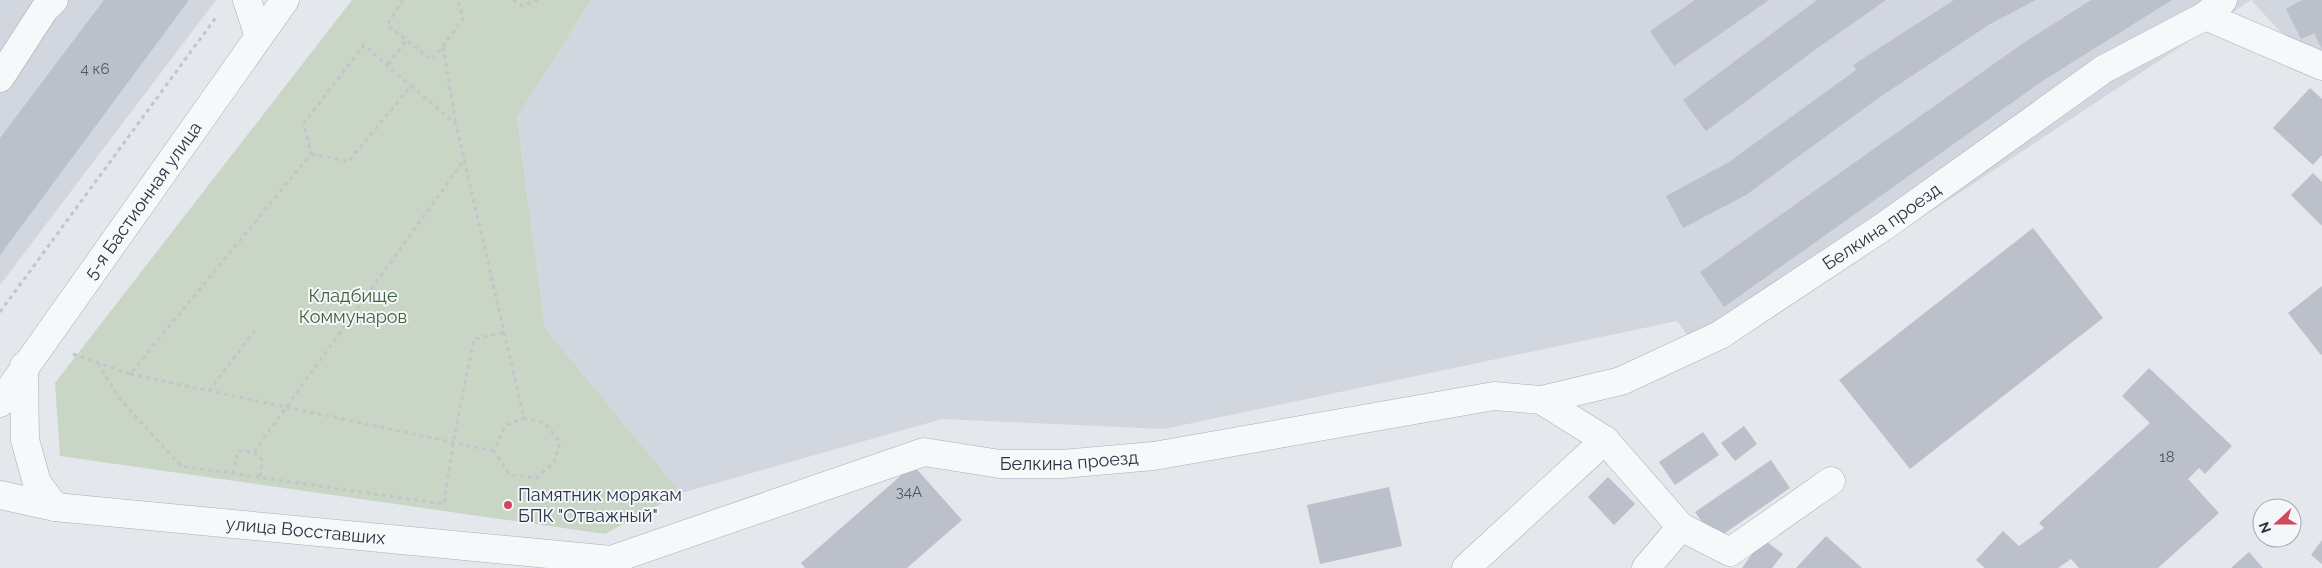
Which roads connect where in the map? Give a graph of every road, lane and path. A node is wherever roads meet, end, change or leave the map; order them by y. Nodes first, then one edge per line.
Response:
1 (285, 0) edge
2 (404, 0) edge
3 (458, 0) edge
4 (513, 0) edge
5 (538, 0) edge
6 (42, 3) edge
7 (235, 4) edge
8 (2214, 8) edge
9 (259, 37) junction
10 (408, 40) junction
11 (443, 46) junction
12 (388, 64) junction
13 (2322, 66) edge
14 (0, 78) edge
15 (411, 86) junction
16 (456, 124) junction
17 (311, 154) junction
18 (465, 159) junction
19 (0, 312) edge
20 (256, 329) dead end
21 (505, 332) junction
22 (70, 353) dead end
23 (98, 363) junction
24 (24, 366) junction
25 (130, 374) junction
26 (209, 390) junction
27 (1541, 400) junction
28 (0, 403) edge
29 (286, 407) junction
30 (524, 418) junction
31 (1605, 440) junction
32 (453, 443) junction
33 (494, 451) junction
34 (254, 452) junction
35 (233, 474) junction
36 (260, 477) junction
37 (1831, 481) dead end
38 (0, 495) edge
39 (55, 507) junction
40 (1681, 527) junction
41 (611, 560) joint
42 (1466, 568) edge
43 (1646, 568) edge

1 - 9 street, 5-я Бастионная улица
2 - 10 path
3 - 11 path
4 - 5 path
6 - 14 street
7 - 9 street
7 - 19 path
8 - 13 street
8 - 27 street, Белкина проезд
9 - 24 street, 5-я Бастионная улица
10 - 11 path
10 - 12 path
11 - 16 path
12 - 15 path
12 - 17 path
15 - 16 path
15 - 17 path
16 - 18 path
17 - 25 path
18 - 21 path
18 - 29 path
20 - 26 path
21 - 30 path
21 - 32 path
22 - 23 path
23 - 25 path
23 - 35 path
24 - 28 street, 5-я Бастионная улица
24 - 39 street
25 - 26 path
26 - 29 path
27 - 31 street, Белкина проезд
27 - 41 street, Белкина проезд
29 - 32 path
29 - 34 path
30 - 33 path
30 - 33 path
31 - 40 street, Белкина проезд
31 - 42 street
32 - 33 path
32 - 36 path
34 - 35 path
34 - 36 path
35 - 36 path
37 - 40 street
38 - 39 street, улица Восставших
39 - 41 street, улица Восставших
40 - 43 street

